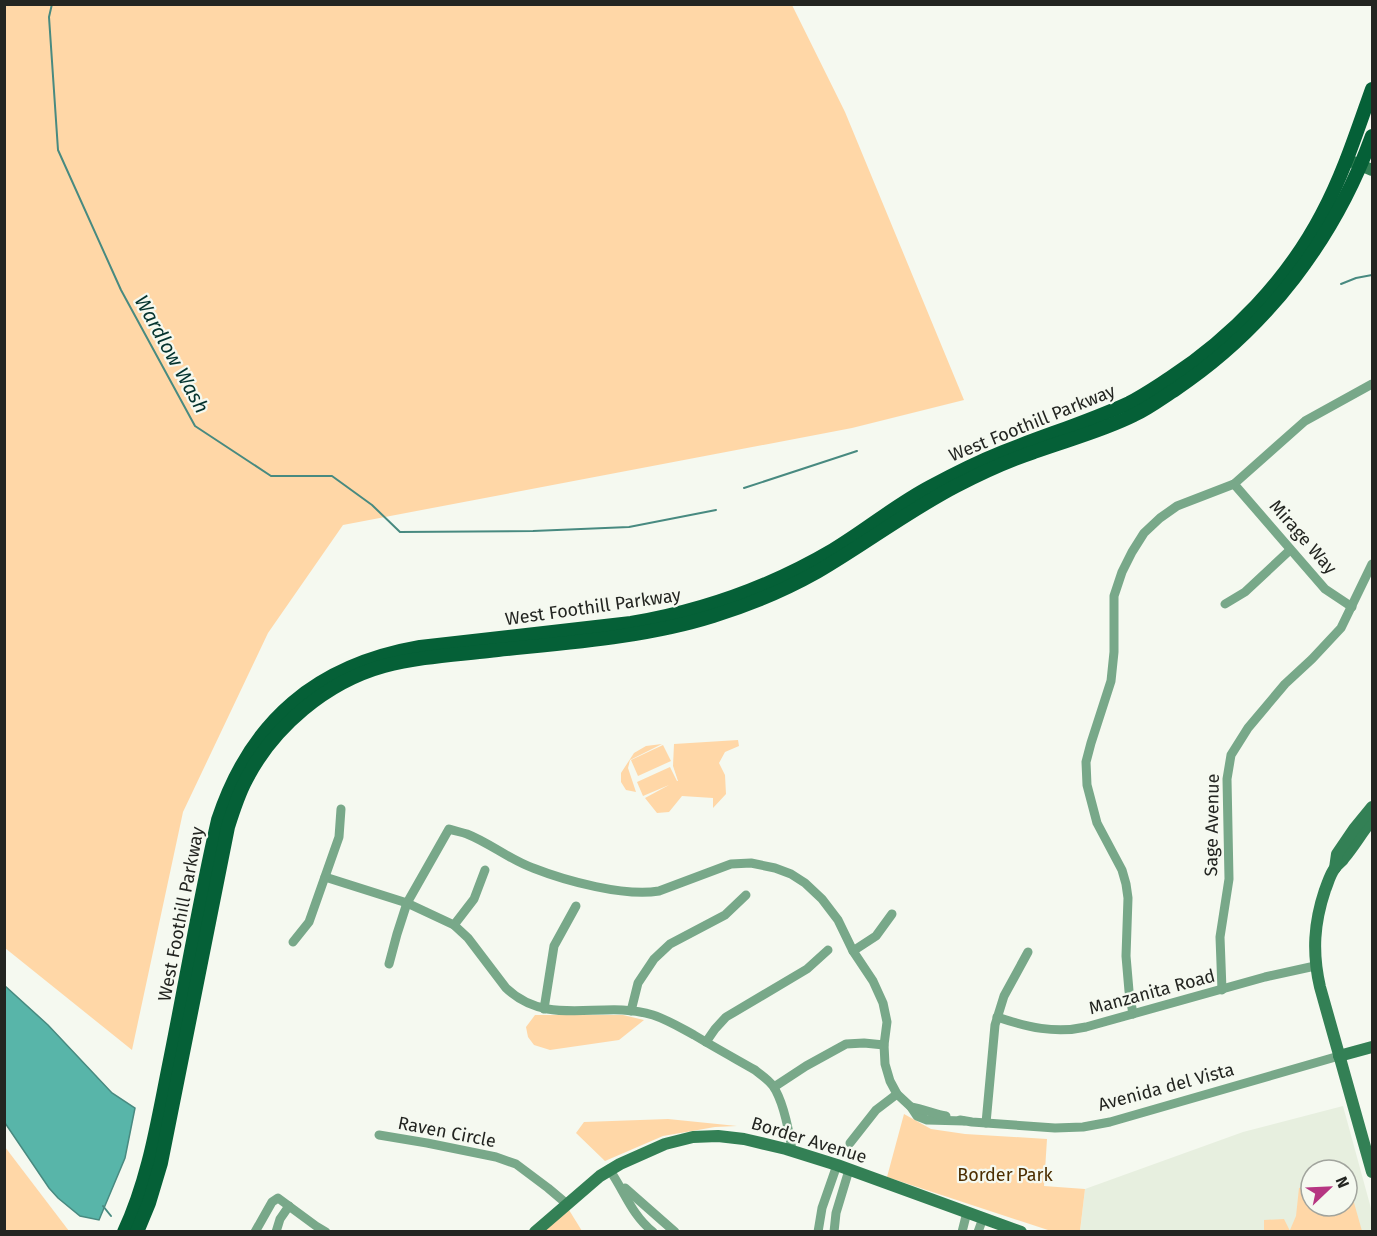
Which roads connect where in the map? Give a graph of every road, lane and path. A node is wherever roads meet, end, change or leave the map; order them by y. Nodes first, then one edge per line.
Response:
1 (1372, 90) edge
2 (1372, 136) edge
3 (1348, 155) junction
4 (1368, 163) edge
5 (1372, 384) edge
6 (1234, 484) junction
7 (1290, 550) junction
8 (1372, 564) edge
9 (1225, 604) dead end
10 (1352, 607) junction
11 (1372, 807) edge
12 (341, 809) dead end
13 (1372, 820) edge
14 (1335, 868) junction
15 (485, 870) dead end
16 (325, 877) junction
17 (746, 895) dead end
18 (408, 903) junction
19 (576, 906) dead end
20 (891, 914) dead end
21 (454, 925) junction
22 (293, 942) dead end
23 (828, 950) dead end
24 (853, 951) junction
25 (1028, 952) dead end
26 (389, 964) dead end
27 (1315, 966) junction
28 (1222, 990) junction
29 (544, 1009) junction
30 (631, 1011) junction
31 (1133, 1014) junction
32 (998, 1017) junction
33 (706, 1042) junction
34 (884, 1045) junction
35 (1372, 1047) edge
36 (1339, 1056) junction
37 (168, 1070) junction
38 (774, 1087) junction
39 (897, 1094) junction
40 (986, 1123) junction
41 (379, 1135) dead end
42 (850, 1143) dead end
43 (789, 1149) junction
44 (160, 1163) junction
45 (837, 1165) junction
46 (609, 1169) junction
47 (849, 1170) junction
48 (1372, 1172) edge
49 (617, 1181) junction
50 (567, 1204) junction
51 (289, 1206) junction
52 (967, 1212) junction
53 (982, 1218) junction
54 (123, 1232) edge
55 (136, 1232) edge
56 (255, 1232) edge
57 (276, 1232) edge
58 (326, 1232) edge
59 (535, 1232) edge
60 (653, 1232) edge
61 (675, 1232) edge
62 (818, 1232) edge
63 (834, 1232) edge
64 (962, 1232) edge
65 (978, 1232) edge
66 (1021, 1232) edge

1 - 3 main road, West Foothill Parkway
2 - 4 main road, West Foothill Parkway
3 - 4 street
3 - 37 main road, West Foothill Parkway
4 - 44 main road, West Foothill Parkway
5 - 6 street
6 - 7 street, Mirage Way
6 - 31 street
7 - 9 street
7 - 10 street, Mirage Way
8 - 10 street, Sage Avenue
10 - 28 street, Sage Avenue
11 - 14 street
12 - 16 street
13 - 14 street
14 - 27 street
15 - 21 street
16 - 18 street
16 - 22 street
17 - 30 street
18 - 21 street
18 - 24 street, Avenida del Vista
18 - 26 street
19 - 29 street
20 - 24 street
21 - 29 street
23 - 33 street
24 - 34 street, Avenida del Vista
25 - 32 street
27 - 28 street, Manzanita Road
27 - 36 street
28 - 31 street, Manzanita Road
29 - 30 street
30 - 33 street
31 - 32 street, Manzanita Road
32 - 40 street
33 - 38 street
34 - 38 street
34 - 39 street, Avenida del Vista
35 - 36 street, Avenida del Vista
36 - 40 street, Avenida del Vista
36 - 48 street
37 - 44 main road
37 - 54 main road, West Foothill Parkway
38 - 43 street
39 - 40 street, Avenida del Vista
39 - 42 street
41 - 50 street, Raven Circle
43 - 45 street, Border Avenue
43 - 46 street, Border Avenue
44 - 55 main road, West Foothill Parkway
45 - 47 street, Border Avenue
45 - 62 street
46 - 49 street
46 - 50 street, Border Avenue
47 - 52 street, Border Avenue
47 - 63 street
49 - 60 street
49 - 61 street
50 - 59 street, Border Avenue
51 - 56 street
51 - 57 street
51 - 58 street
52 - 53 street, Border Avenue
52 - 64 street
53 - 65 street
53 - 66 street, Border Avenue

